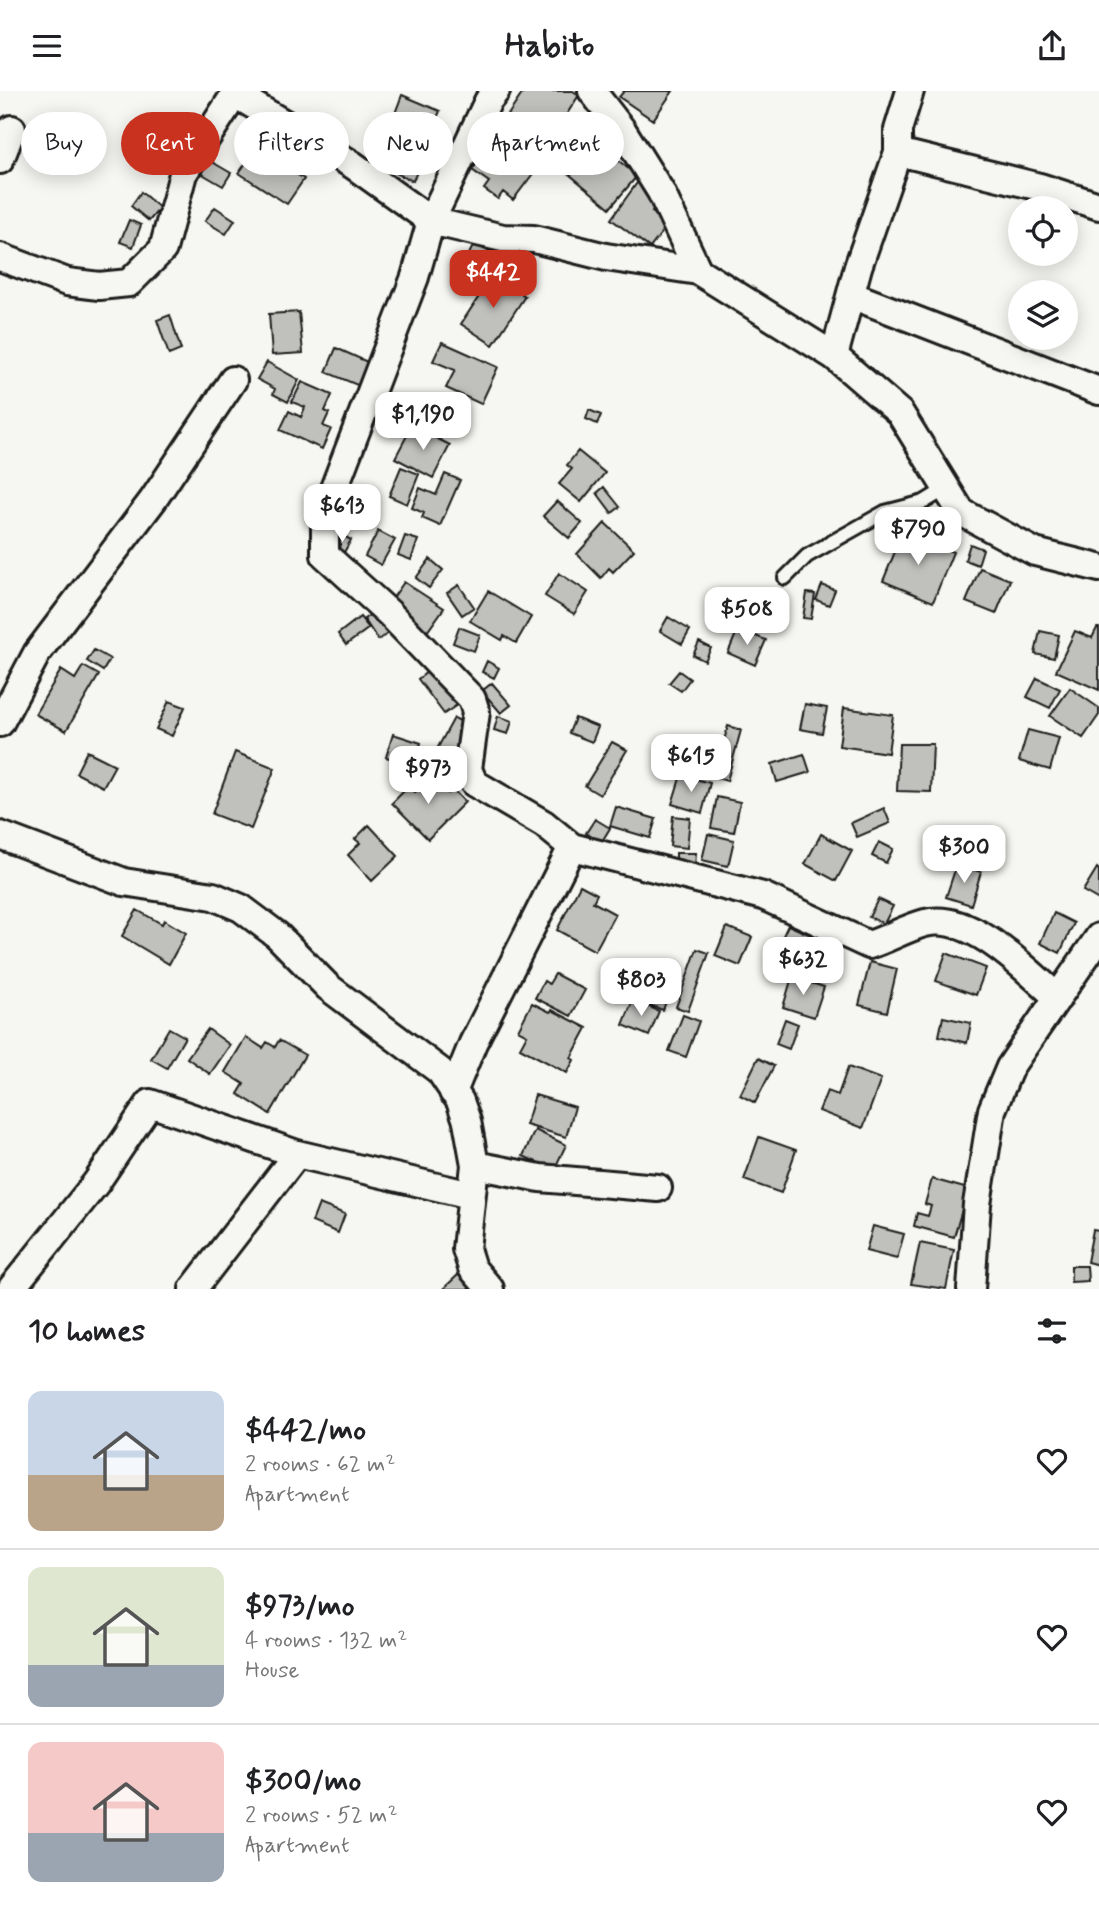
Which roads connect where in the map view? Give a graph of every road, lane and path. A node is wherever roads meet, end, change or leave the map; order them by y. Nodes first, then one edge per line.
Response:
1 (496, 91) edge
2 (592, 91) edge
3 (910, 91) edge
4 (233, 93) edge
5 (12, 129) dead end
6 (898, 152) junction
7 (0, 160) edge
8 (1099, 206) edge
9 (431, 221) junction
10 (0, 257) edge
11 (698, 271) junction
12 (851, 295) junction
13 (834, 355) junction
14 (233, 380) dead end
15 (1099, 391) edge
16 (947, 488) junction
17 (1099, 568) edge
18 (785, 578) dead end
19 (0, 723) edge
20 (0, 835) edge
21 (572, 848) junction
22 (1099, 937) edge
23 (1058, 998) junction
24 (453, 1092) junction
25 (297, 1154) junction
26 (474, 1165) junction
27 (658, 1188) dead end
28 (471, 1195) junction
29 (11, 1289) edge
30 (193, 1289) edge
31 (489, 1289) edge
32 (971, 1289) edge

1 - 9 street
2 - 11 street
3 - 6 street
4 - 9 street
4 - 10 street
5 - 7 street
6 - 8 street
6 - 12 street
9 - 11 street
9 - 21 street
11 - 13 street
12 - 13 street
12 - 15 street
13 - 16 street
14 - 19 street
16 - 17 street
16 - 18 lane
20 - 24 street
21 - 23 street
21 - 24 street
22 - 23 street
23 - 32 street
24 - 26 street
25 - 28 street
25 - 29 street
25 - 30 street
26 - 27 street
26 - 28 street
28 - 31 street

